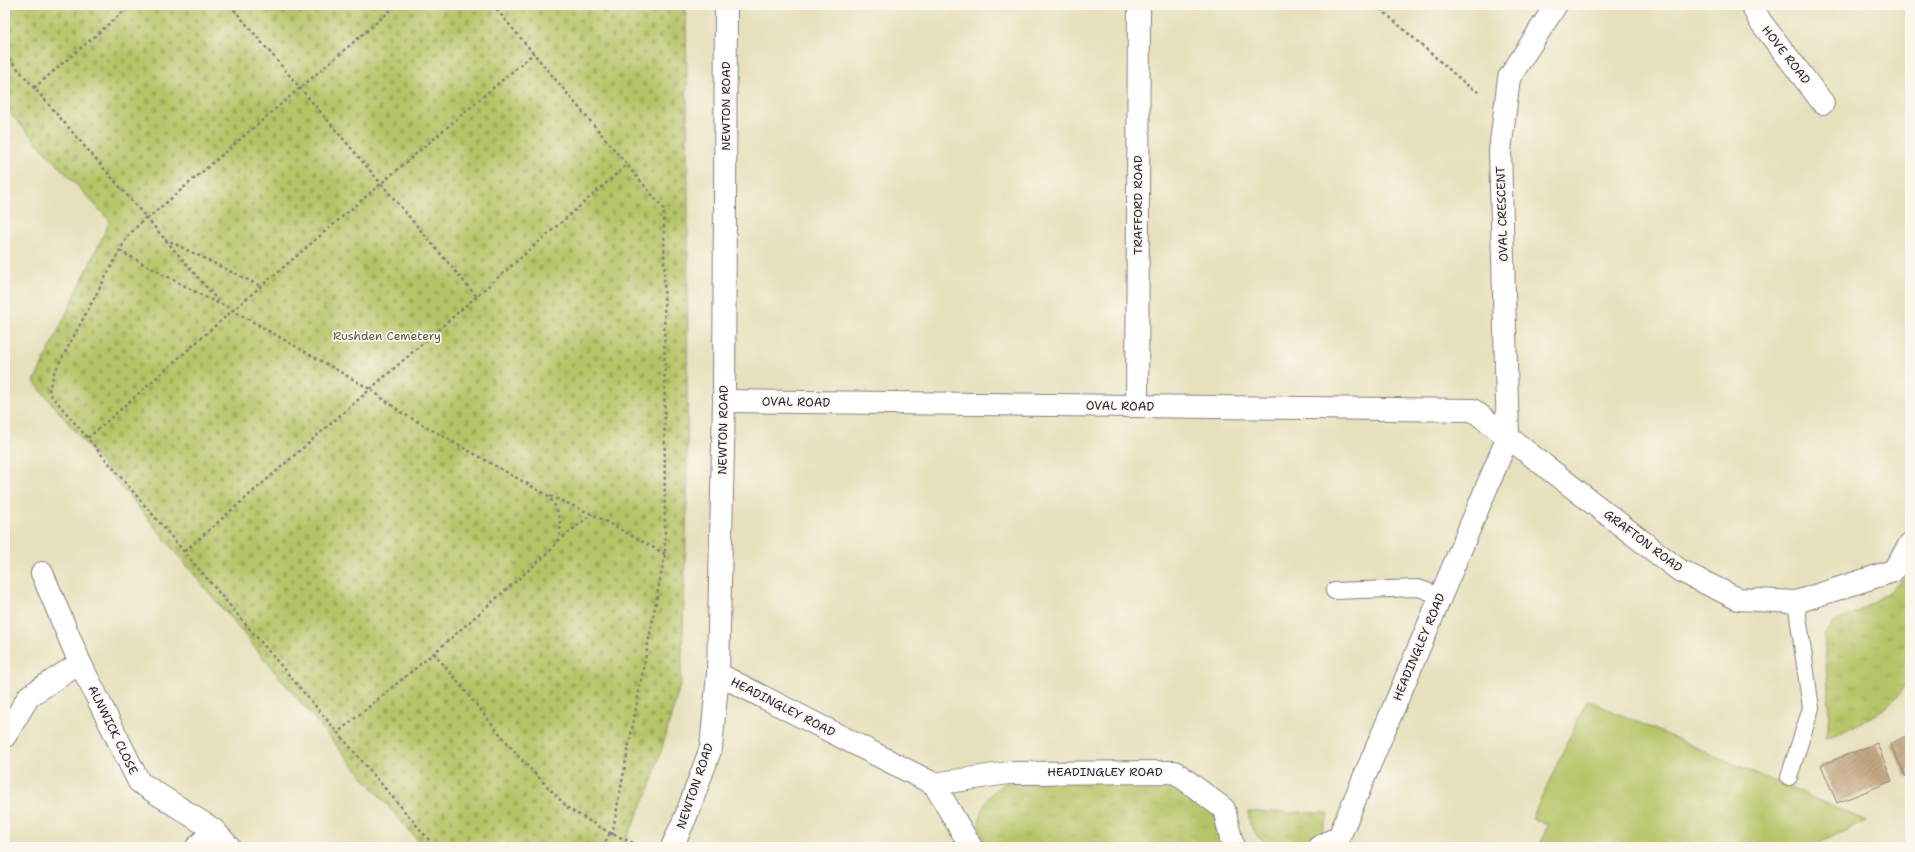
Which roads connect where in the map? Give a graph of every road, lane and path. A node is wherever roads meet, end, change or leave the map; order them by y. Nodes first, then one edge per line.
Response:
1 (131, 5) edge
2 (230, 5) edge
3 (397, 5) edge
4 (493, 5) edge
5 (726, 5) edge
6 (1139, 5) edge
7 (1376, 5) edge
8 (1556, 5) edge
9 (1752, 5) edge
10 (534, 53) junction
11 (5, 54) edge
12 (299, 87) junction
13 (34, 88) junction
14 (1823, 103) dead end
15 (1505, 106) junction
16 (628, 164) junction
17 (382, 184) junction
18 (146, 218) junction
19 (162, 238) junction
20 (120, 251) junction
21 (261, 287) junction
22 (477, 296) junction
23 (220, 304) junction
24 (232, 311) junction
25 (370, 389) junction
26 (724, 401) junction
27 (1137, 406) junction
28 (1508, 437) junction
29 (88, 438) junction
30 (547, 495) junction
31 (592, 514) junction
32 (557, 542) junction
33 (1910, 544) edge
34 (185, 552) junction
35 (665, 554) junction
36 (42, 573) dead end
37 (1334, 591) dead end
38 (1441, 596) junction
39 (1796, 602) junction
40 (434, 653) junction
41 (80, 663) junction
42 (718, 674) junction
43 (337, 733) junction
44 (5, 736) edge
45 (1789, 776) dead end
46 (934, 784) junction
47 (214, 830) junction
48 (611, 834) junction
49 (197, 847) edge
50 (230, 847) edge
51 (435, 847) edge
52 (603, 847) edge
53 (643, 847) edge
54 (672, 847) edge
55 (971, 847) edge
56 (1234, 847) edge
57 (1319, 847) edge

1 - 13 path
2 - 12 path
3 - 12 path
4 - 10 path
5 - 26 street, NEWTON ROAD
6 - 27 street, TRAFFORD ROAD
7 - 15 path
8 - 15 street, OVAL CRESCENT
9 - 14 street, HOVE ROAD
10 - 16 path
10 - 17 path
11 - 13 path
12 - 17 path
12 - 18 path
13 - 18 path
15 - 28 street, OVAL CRESCENT
16 - 22 path
16 - 35 path
17 - 21 path
17 - 22 path
18 - 19 path
18 - 20 path
19 - 21 path
19 - 23 path
20 - 23 path
20 - 29 path
21 - 24 path
22 - 25 path
23 - 24 path
24 - 25 path
24 - 29 path
25 - 30 path
25 - 34 path
26 - 27 street, OVAL ROAD
26 - 42 street, NEWTON ROAD
27 - 28 street, OVAL ROAD
28 - 38 street, HEADINGLEY ROAD
28 - 39 street, GRAFTON ROAD
29 - 34 path
30 - 31 path
30 - 32 path
31 - 32 path
31 - 35 path
32 - 40 path
33 - 39 street, GRAFTON ROAD
34 - 43 path
35 - 48 path
36 - 41 street, ALNWICK CLOSE
37 - 38 lane
38 - 57 street, HEADINGLEY ROAD
39 - 45 lane
40 - 43 path
40 - 48 path
41 - 44 street
41 - 47 street, ALNWICK CLOSE
42 - 46 street, HEADINGLEY ROAD
42 - 54 street, NEWTON ROAD
43 - 51 path
46 - 55 street
46 - 56 street, HEADINGLEY ROAD
47 - 49 street
47 - 50 street, ALNWICK CLOSE
48 - 52 path
48 - 53 path

